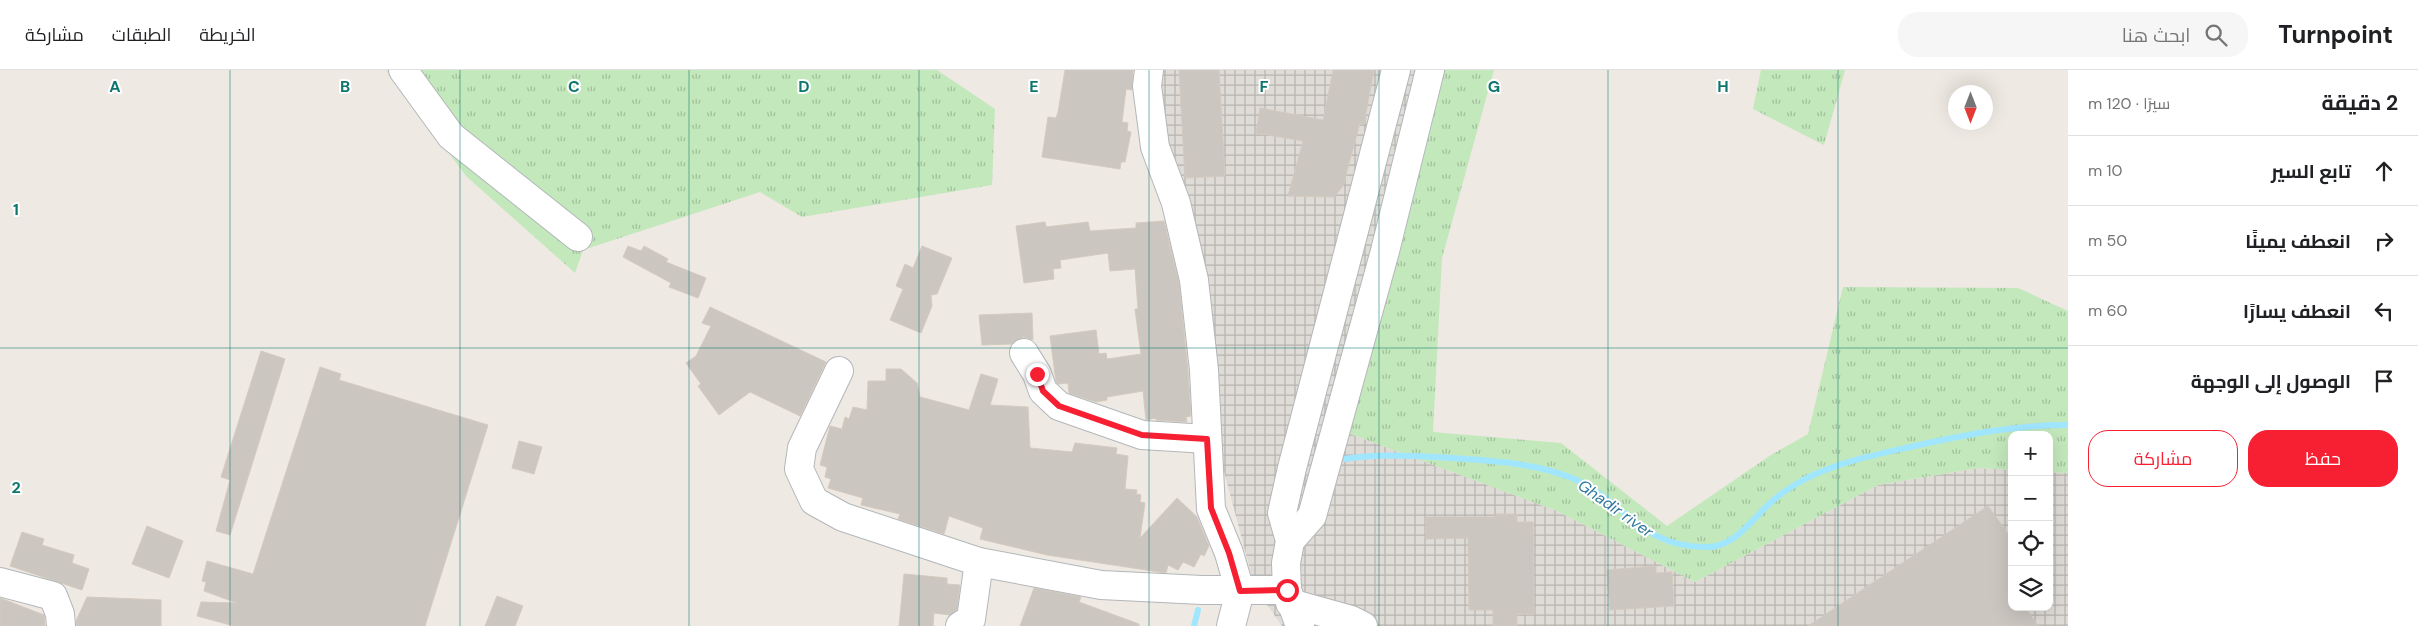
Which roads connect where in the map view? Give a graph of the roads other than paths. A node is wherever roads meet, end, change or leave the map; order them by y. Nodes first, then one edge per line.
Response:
1 (403, 70) edge
2 (1149, 70) edge
3 (1396, 70) edge
4 (1430, 70) edge
5 (578, 237) dead end
6 (1024, 353) dead end
7 (839, 371) dead end
8 (1207, 439) junction
9 (1290, 541) junction
10 (979, 562) junction
11 (0, 582) edge
12 (1240, 591) junction
13 (1292, 606) edge
14 (61, 626) edge
15 (960, 626) edge
16 (1231, 626) edge
17 (1363, 626) edge

1 - 5 street
2 - 8 street
3 - 9 street
4 - 9 street
6 - 8 street
7 - 10 street
8 - 12 street
9 - 13 street
10 - 12 street
10 - 15 street
11 - 14 street
12 - 13 street
12 - 16 street
13 - 17 street

